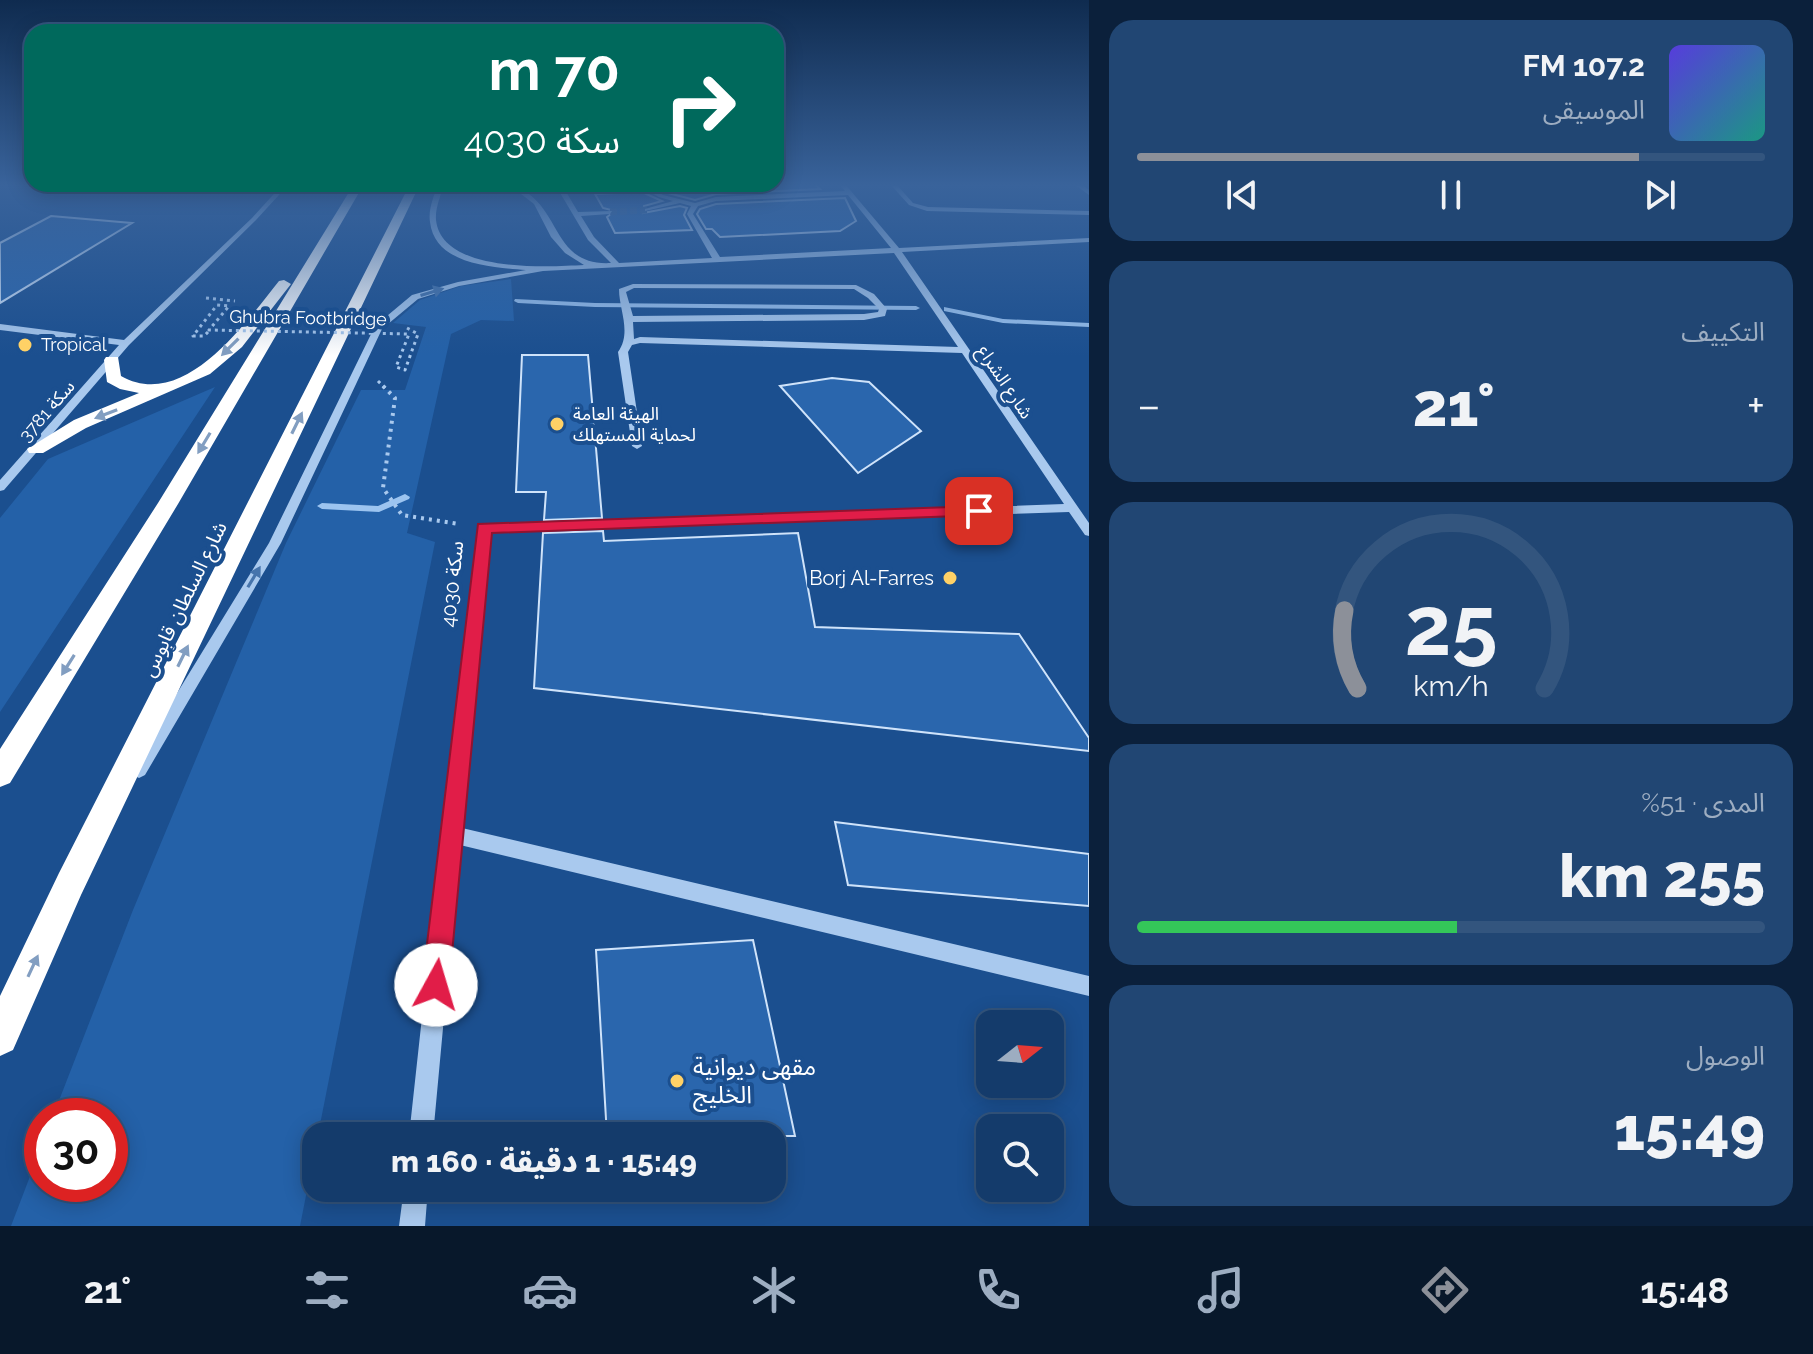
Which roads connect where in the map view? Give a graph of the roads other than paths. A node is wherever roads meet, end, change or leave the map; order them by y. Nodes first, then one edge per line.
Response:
1 (231, 241) edge
2 (319, 241) edge
3 (323, 241) edge
4 (387, 241) edge
5 (440, 241) edge
6 (559, 241) edge
7 (594, 241) edge
8 (706, 241) edge
9 (889, 241) edge
10 (1060, 241) edge
11 (895, 248) junction
12 (717, 259) junction
13 (616, 264) junction
14 (591, 266) junction
15 (543, 269) junction
16 (629, 319) junction
17 (0, 327) edge
18 (126, 343) junction
19 (629, 343) junction
20 (964, 350) junction
21 (112, 360) junction
22 (178, 383) junction
23 (637, 446) dead end
24 (36, 449) junction
25 (0, 487) edge
26 (1072, 508) junction
27 (1089, 532) edge
28 (0, 774) edge
29 (451, 834) junction
30 (70, 884) junction
31 (1089, 986) edge
32 (0, 1037) edge
33 (422, 1122) edge
34 (415, 1202) edge
35 (412, 1226) edge

1 - 18 street, سكة 3781
2 -> 22 highway
3 -> 28 highway
30 -> 4 highway, شارع السلطان قابوس
5 - 15 street
6 - 14 street
7 - 13 street
8 - 12 street
9 - 11 street, شارع الشراع
10 - 11 street
11 - 12 street
11 - 20 street, شارع الشراع
12 - 13 street
13 - 14 street
14 - 15 street
30 -> 15 street
16 - 16 street
16 - 19 street
17 - 18 street
18 - 21 street, سكة 3781
19 - 20 street
19 - 23 street
20 - 26 street, شارع الشراع
21 - 22 highway
21 - 24 street, سكة 3781
22 -> 24 highway
24 - 25 street, سكة 3781
26 - 27 street, شارع الشراع
26 - 29 street, سكة 4030
29 - 31 street
29 - 33 street, سكة 4030
32 -> 30 highway, شارع السلطان قابوس
34 - 35 street

